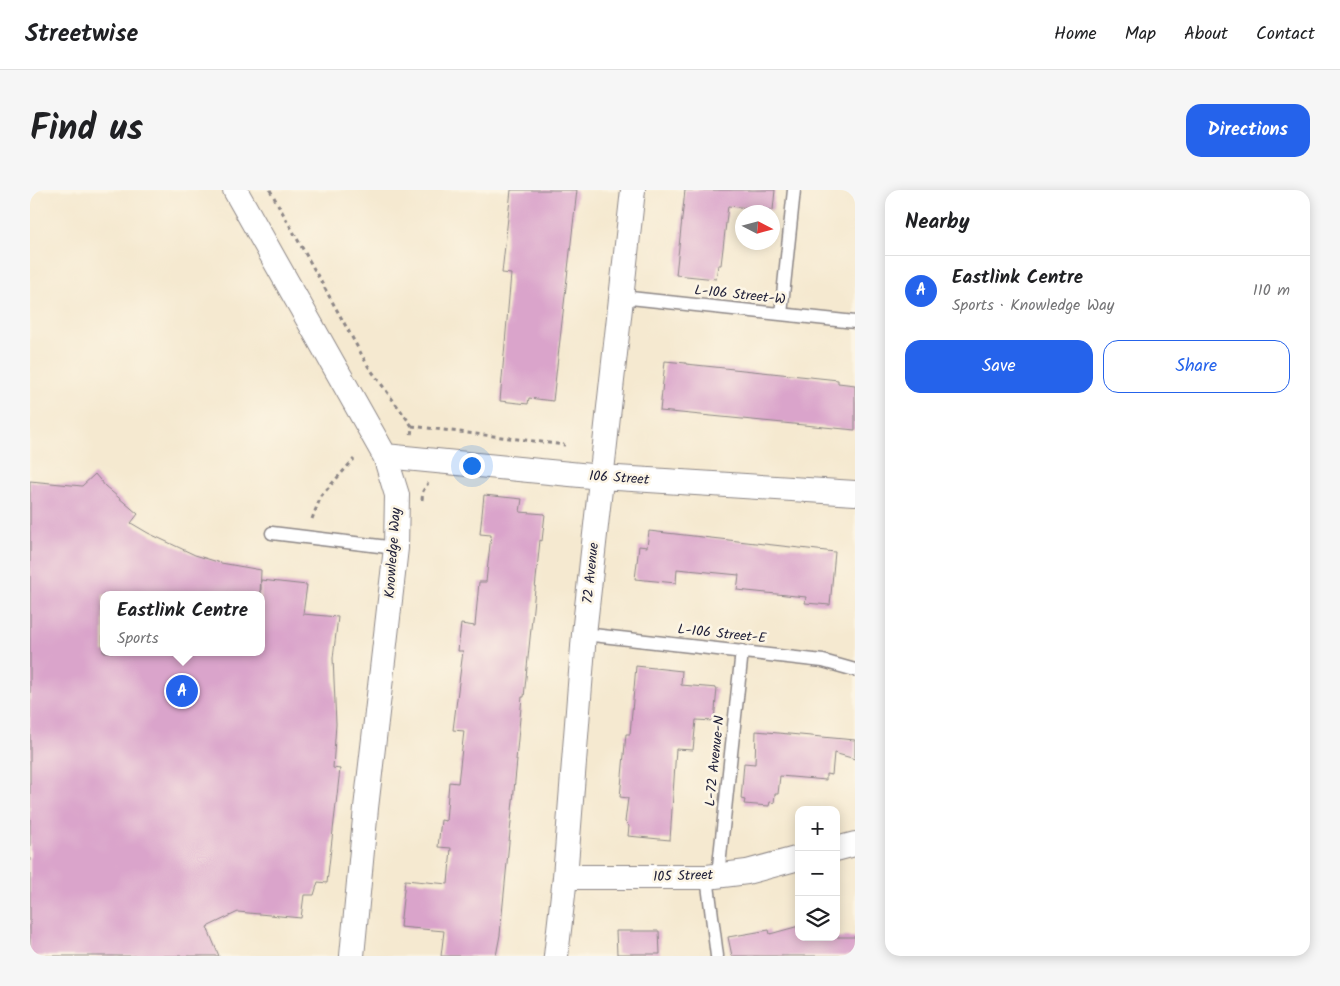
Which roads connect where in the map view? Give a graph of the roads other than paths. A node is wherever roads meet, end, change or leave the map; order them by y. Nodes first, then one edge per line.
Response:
1 (235, 190) edge
2 (632, 190) edge
3 (794, 190) edge
4 (621, 297) junction
5 (781, 314) junction
6 (855, 322) edge
7 (384, 456) junction
8 (601, 477) junction
9 (855, 493) edge
10 (272, 533) dead end
11 (396, 548) junction
12 (584, 634) junction
13 (742, 651) junction
14 (855, 670) edge
15 (855, 844) edge
16 (840, 848) edge
17 (795, 859) edge
18 (712, 876) junction
19 (565, 877) junction
20 (352, 956) edge
21 (556, 956) edge
22 (717, 956) edge

1 - 7 street, Knowledge Way
2 - 4 street, 72 Avenue
3 - 5 lane
4 - 5 lane, L-106 Street-W
4 - 8 street, 72 Avenue
5 - 6 lane, L-106 Street-W
7 - 8 street, 106 Street
7 - 11 street, Knowledge Way
8 - 9 street, 106 Street
8 - 12 street, 72 Avenue
10 - 11 lane
11 - 20 street, Knowledge Way
12 - 13 lane, L-106 Street-E
12 - 19 street, 72 Avenue
13 - 14 lane, L-106 Street-E
13 - 18 lane, L-72 Avenue-N
15 - 16 street
17 - 18 street, 105 Street
18 - 19 street, 105 Street
18 - 22 lane, L-72 Avenue-N
19 - 21 street, 72 Avenue

